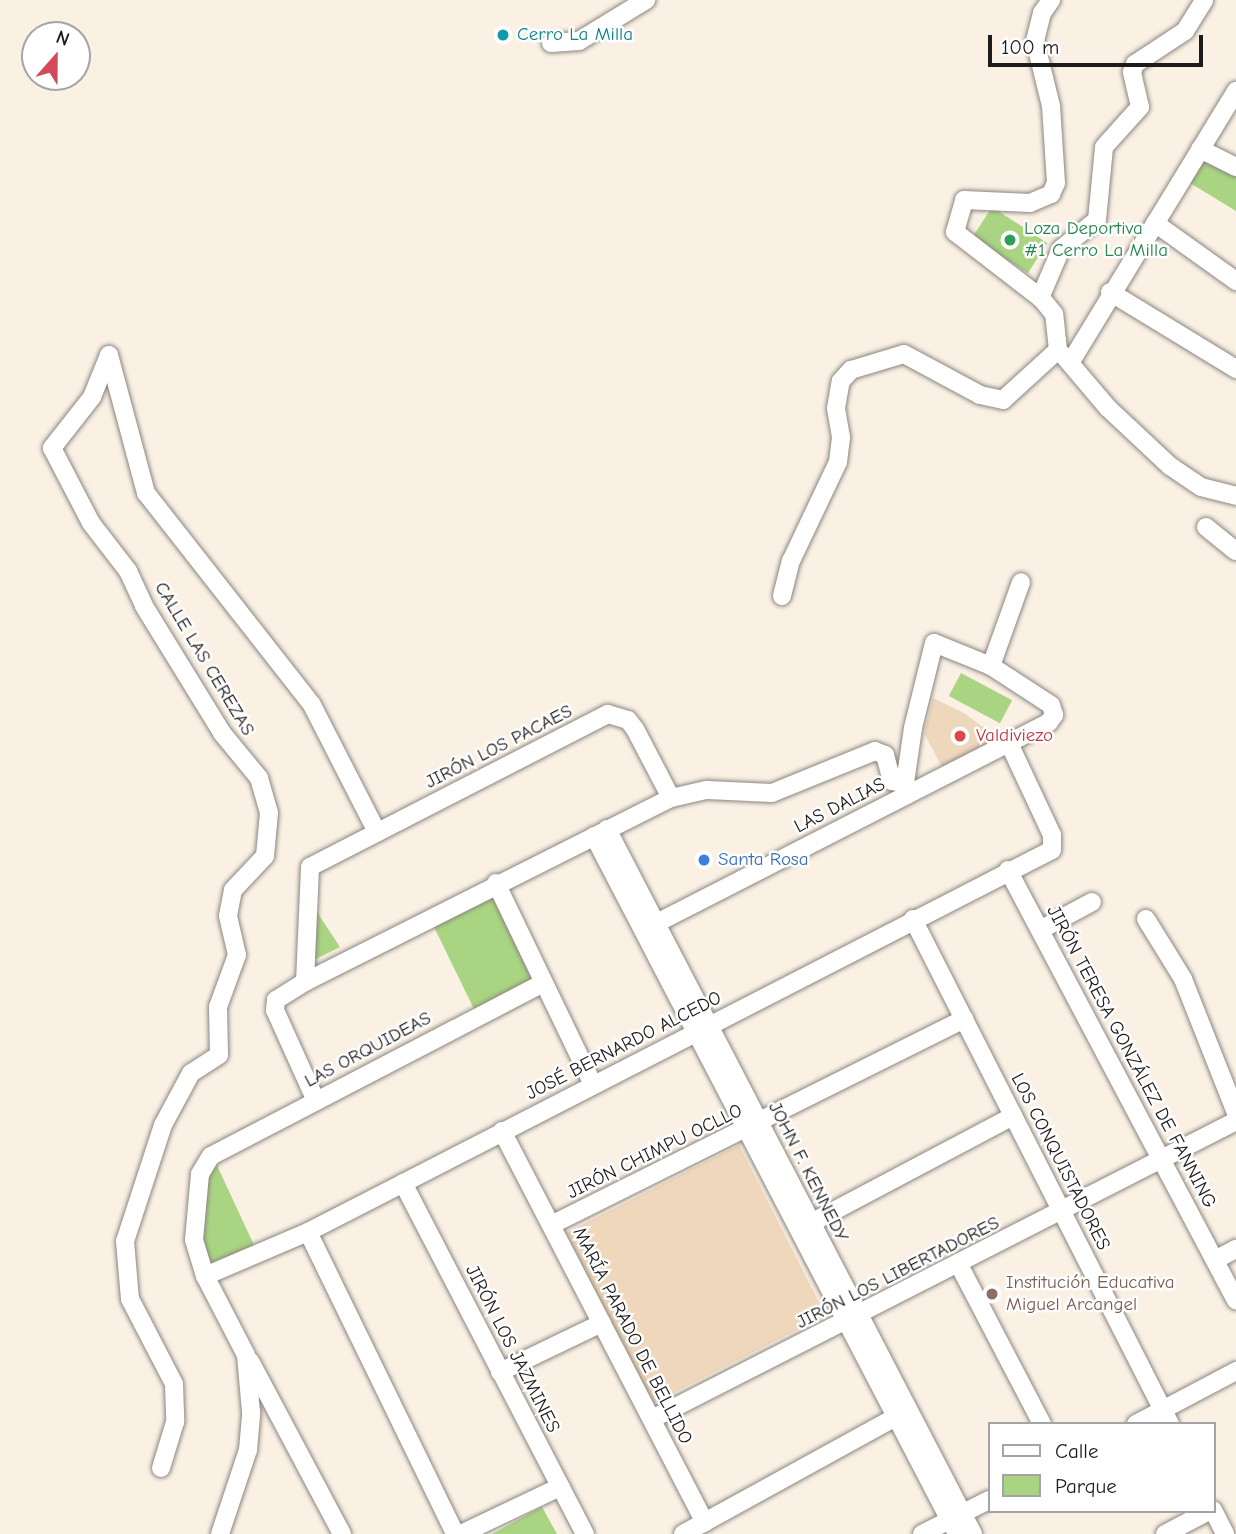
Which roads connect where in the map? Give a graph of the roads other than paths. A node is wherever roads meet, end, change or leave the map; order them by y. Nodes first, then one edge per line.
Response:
1 (646, 0) edge
2 (1051, 0) edge
3 (1205, 0) edge
4 (551, 43) dead end
5 (1236, 91) edge
6 (1200, 149) junction
7 (1236, 167) edge
8 (1155, 223) junction
9 (1236, 281) edge
10 (1111, 292) junction
11 (1040, 298) junction
12 (1064, 357) junction
13 (1236, 369) edge
14 (1236, 496) edge
15 (1206, 527) dead end
16 (1236, 551) edge
17 (1021, 582) dead end
18 (782, 596) dead end
19 (991, 666) junction
20 (1009, 743) junction
21 (908, 788) junction
22 (671, 798) junction
23 (377, 832) junction
24 (600, 833) junction
25 (1008, 870) junction
26 (496, 883) junction
27 (1092, 902) dead end
28 (913, 919) junction
29 (1146, 919) dead end
30 (649, 928) junction
31 (1040, 930) junction
32 (305, 982) junction
33 (544, 983) junction
34 (964, 1020) junction
35 (702, 1030) junction
36 (593, 1085) junction
37 (316, 1101) junction
38 (1236, 1113) edge
39 (1013, 1116) junction
40 (1236, 1121) edge
41 (753, 1128) junction
42 (502, 1131) junction
43 (1163, 1162) junction
44 (403, 1183) junction
45 (1062, 1213) junction
46 (811, 1223) junction
47 (551, 1225) junction
48 (308, 1232) junction
49 (1236, 1249) edge
50 (1215, 1260) junction
51 (959, 1265) junction
52 (205, 1276) junction
53 (1236, 1300) edge
54 (853, 1320) junction
55 (602, 1323) junction
56 (246, 1355) junction
57 (1236, 1371) edge
58 (500, 1372) junction
59 (895, 1417) junction
60 (1166, 1417) edge
61 (652, 1419) junction
62 (1041, 1422) edge
63 (1145, 1422) edge
64 (161, 1468) dead end
65 (560, 1487) junction
66 (988, 1501) edge
67 (1207, 1513) edge
68 (1212, 1513) edge
69 (705, 1522) junction
70 (956, 1522) edge
71 (220, 1534) edge
72 (342, 1534) edge
73 (455, 1534) edge
74 (461, 1534) edge
75 (585, 1534) edge
76 (683, 1534) edge
77 (922, 1534) edge
78 (973, 1534) edge
79 (1165, 1534) edge
80 (1225, 1534) edge

1 - 4 street
2 - 11 street
3 - 11 street
5 - 6 street
6 - 7 street
6 - 8 street
8 - 9 street
8 - 10 street
10 - 12 street
10 - 13 street
11 - 12 street
12 - 14 street
12 - 18 street
15 - 16 street
17 - 19 street
19 - 20 street, LAS DALIAS
19 - 21 street
20 - 21 street, LAS DALIAS
20 - 25 street, JOSÉ BERNARDO ALCEDO
21 - 22 street
21 - 30 street, LAS DALIAS
22 - 23 street, JIRÓN LOS PACAES
22 - 24 street
23 - 32 street, JIRÓN LOS PACAES
23 - 64 street, CALLE LAS CEREZAS
24 - 26 street
24 - 30 street, JOHN F. KENNEDY
25 - 28 street, JOSÉ BERNARDO ALCEDO
25 - 31 street, JIRÓN TERESA GONZÁLEZ DE FANNING
26 - 32 street
26 - 33 street
27 - 31 street
28 - 34 street, LOS CONQUISTADORES
28 - 35 street, JOSÉ BERNARDO ALCEDO
29 - 38 street
30 - 35 street, JOHN F. KENNEDY
31 - 43 street, JIRÓN TERESA GONZÁLEZ DE FANNING
32 - 37 street
33 - 36 street
33 - 37 street, LAS ORQUIDEAS
34 - 39 street, LOS CONQUISTADORES
34 - 41 street, JIRÓN CHIMPU OCLLO
35 - 36 street, JOSÉ BERNARDO ALCEDO
35 - 41 street, JOHN F. KENNEDY
36 - 42 street, JOSÉ BERNARDO ALCEDO
37 - 52 street, LAS ORQUIDEAS
39 - 45 street, LOS CONQUISTADORES
39 - 46 street
40 - 43 street, JIRÓN LOS LIBERTADORES
41 - 46 street, JOHN F. KENNEDY
41 - 47 street, JIRÓN CHIMPU OCLLO
41 - 54 street, JOHN F. KENNEDY
42 - 44 street, JOSÉ BERNARDO ALCEDO
42 - 47 street, MARÍA PARADO DE BELLIDO
43 - 45 street, JIRÓN LOS LIBERTADORES
43 - 50 street, JIRÓN TERESA GONZÁLEZ DE FANNING
44 - 48 street, JOSÉ BERNARDO ALCEDO
44 - 58 street, JIRÓN LOS JAZMINES
45 - 51 street, JIRÓN LOS LIBERTADORES
45 - 60 street, LOS CONQUISTADORES
46 - 54 street, JOHN F. KENNEDY
47 - 55 street, MARÍA PARADO DE BELLIDO
48 - 52 street, JOSÉ BERNARDO ALCEDO
48 - 73 street
49 - 50 street
50 - 53 street, JIRÓN TERESA GONZÁLEZ DE FANNING
51 - 54 street, JIRÓN LOS LIBERTADORES
51 - 62 street
52 - 56 street
54 - 59 street, JOHN F. KENNEDY
54 - 61 street, JIRÓN LOS LIBERTADORES
54 - 70 street, JOHN F. KENNEDY
55 - 58 street
55 - 61 street, MARÍA PARADO DE BELLIDO
56 - 71 street
56 - 72 street
57 - 60 street
58 - 65 street, JIRÓN LOS JAZMINES
59 - 69 street
59 - 70 street, JOHN F. KENNEDY
60 - 63 street
61 - 69 street, MARÍA PARADO DE BELLIDO
65 - 74 street
65 - 75 street, JIRÓN LOS JAZMINES
66 - 70 street
67 - 79 street
68 - 80 street
69 - 76 street
70 - 77 street
70 - 78 street, JOHN F. KENNEDY

